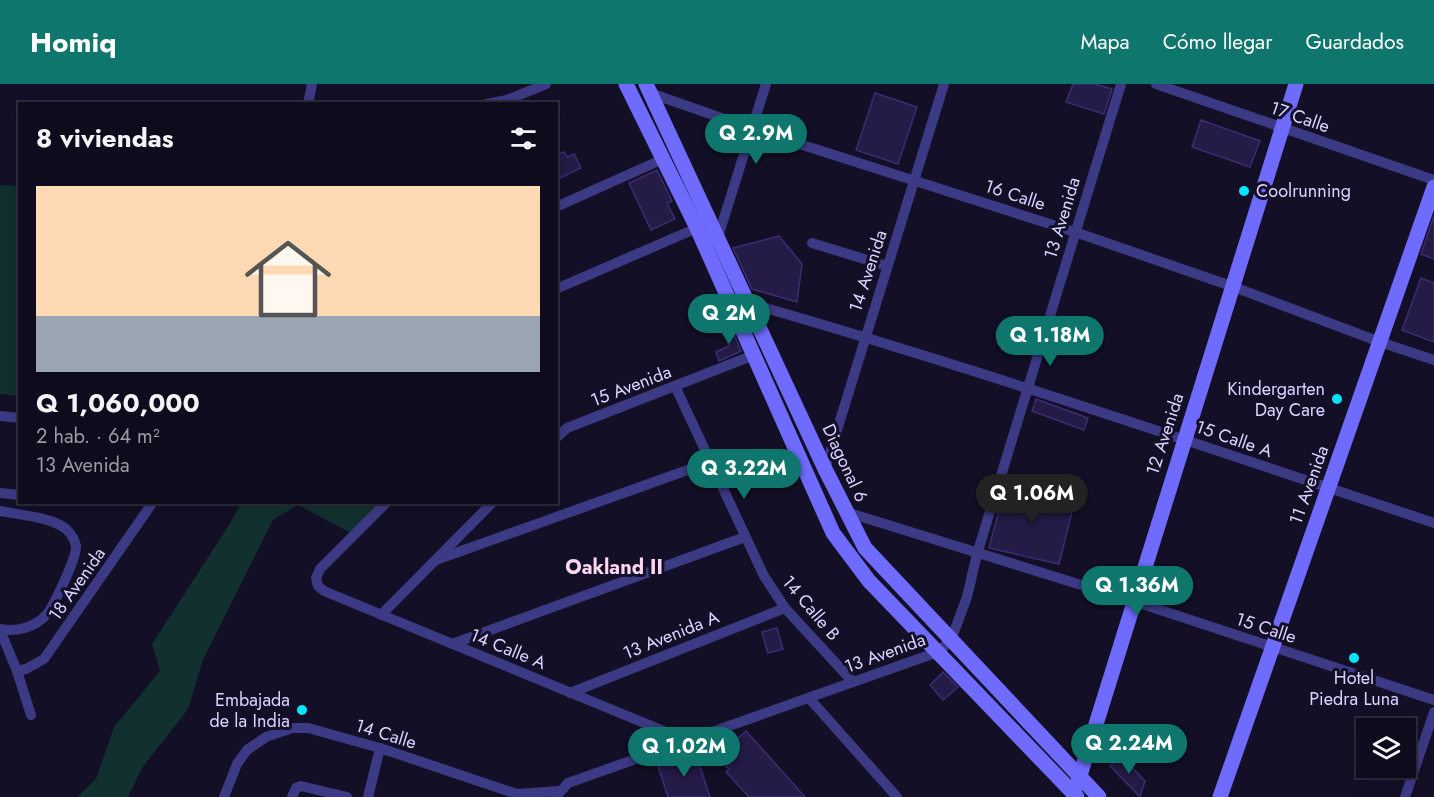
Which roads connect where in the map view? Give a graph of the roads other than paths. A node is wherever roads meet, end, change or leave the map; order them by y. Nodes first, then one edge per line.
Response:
1 (312, 84) edge
2 (546, 84) edge
3 (626, 84) edge
4 (766, 84) edge
5 (944, 84) edge
6 (1120, 84) edge
7 (1156, 84) edge
8 (1296, 84) edge
9 (648, 89) edge
10 (308, 102) edge
11 (497, 102) edge
12 (1281, 128) junction
13 (753, 129) junction
14 (663, 159) junction
15 (914, 180) junction
16 (1434, 180) edge
17 (1434, 187) edge
18 (558, 206) edge
19 (698, 228) junction
20 (1075, 232) junction
21 (718, 237) junction
22 (812, 243) dead end
23 (887, 266) junction
24 (1234, 286) junction
25 (558, 288) edge
26 (748, 303) junction
27 (865, 337) junction
28 (1380, 342) junction
29 (754, 355) junction
30 (1434, 360) edge
31 (675, 386) junction
32 (1029, 389) junction
33 (0, 416) edge
34 (18, 418) edge
35 (562, 427) edge
36 (1184, 439) junction
37 (711, 462) junction
38 (825, 469) junction
39 (1329, 488) junction
40 (0, 493) edge
41 (18, 495) edge
42 (152, 504) edge
43 (385, 504) edge
44 (491, 504) edge
45 (0, 512) edge
46 (846, 512) junction
47 (1434, 523) edge
48 (745, 537) junction
49 (977, 554) junction
50 (436, 560) junction
51 (1133, 601) junction
52 (785, 608) junction
53 (381, 615) junction
54 (0, 629) edge
55 (951, 640) junction
56 (452, 644) junction
57 (1271, 648) junction
58 (938, 652) junction
59 (17, 671) junction
60 (853, 682) junction
61 (570, 693) junction
62 (809, 698) junction
63 (1434, 700) edge
64 (1434, 712) edge
65 (31, 715) dead end
66 (688, 741) junction
67 (380, 748) junction
68 (1079, 777) junction
69 (557, 794) edge
70 (518, 796) edge
71 (1075, 796) edge
72 (225, 797) edge
73 (292, 797) edge
74 (347, 797) edge
75 (368, 797) edge
76 (897, 797) edge
77 (1099, 797) edge
78 (1220, 797) edge
79 (1405, 797) edge

1 - 10 street
2 - 11 street
3 - 14 main road
4 - 13 street
5 - 15 street, 14 Avenida
6 - 20 street, 13 Avenida
7 - 12 street, 17 Calle
8 - 12 main road, 12 Avenida
9 - 13 street, 16 Calle
9 - 21 main road, Diagonal 6
12 - 16 street, 17 Calle
12 - 24 main road, 12 Avenida
13 - 15 street, 16 Calle
13 - 21 street
14 - 18 street
14 - 19 main road
15 - 20 street, 16 Calle
15 - 23 street, 14 Avenida
17 - 28 main road, 11 Avenida
19 - 25 street
19 - 29 main road
20 - 24 street, 16 Calle
20 - 32 street, 13 Avenida
21 - 26 main road, Diagonal 6
22 - 23 street
23 - 27 street, 14 Avenida
24 - 28 street, 16 Calle
24 - 36 main road, 12 Avenida
26 - 27 street, 15 Calle A
26 - 38 main road, Diagonal 6
27 - 32 street, 15 Calle A
27 - 38 street, 14 Avenida
28 - 30 street, 16 Calle
28 - 39 main road, 11 Avenida
29 - 31 street, 15 Avenida
29 - 58 main road
31 - 35 street, 15 Avenida
31 - 37 street, 14 Calle B
32 - 36 street, 15 Calle A
32 - 49 street, 13 Avenida
33 - 34 street
36 - 39 street, 15 Calle A
36 - 51 main road, 12 Avenida
37 - 48 street, 14 Calle B
37 - 50 street
38 - 46 main road, Diagonal 6
39 - 47 street, 15 Calle A
39 - 57 main road, 11 Avenida
40 - 41 street
42 - 59 street, 18 Avenida
43 - 53 street, 14 Calle A
44 - 50 street
45 - 54 street
46 - 49 street, 15 Calle
46 - 55 main road, Diagonal 6
48 - 52 street, 14 Calle B
48 - 56 street
49 - 51 street, 15 Calle
49 - 55 street, 13 Avenida
50 - 53 street
51 - 57 street, 15 Calle
51 - 68 main road, 12 Avenida
52 - 60 street, 14 Calle B
52 - 61 street, 13 Avenida A
53 - 56 street, 14 Calle A
54 - 59 street
55 - 58 street, 13 Avenida
55 - 68 main road, Diagonal 6
56 - 61 street, 14 Calle A
57 - 63 street, 15 Calle
57 - 78 main road, 11 Avenida
58 - 60 street, 13 Avenida
58 - 71 main road
59 - 65 street
60 - 62 street, 13 Avenida
61 - 66 street, 14 Calle A
62 - 66 street, 13 Avenida
62 - 76 street
64 - 79 street
66 - 69 street, 13 Avenida
67 - 70 street, 14 Calle
67 - 72 street, 14 Calle
67 - 75 street
68 - 71 main road, 12 Avenida
68 - 77 main road, Diagonal 6
69 - 70 street, 14 Calle
73 - 74 street

